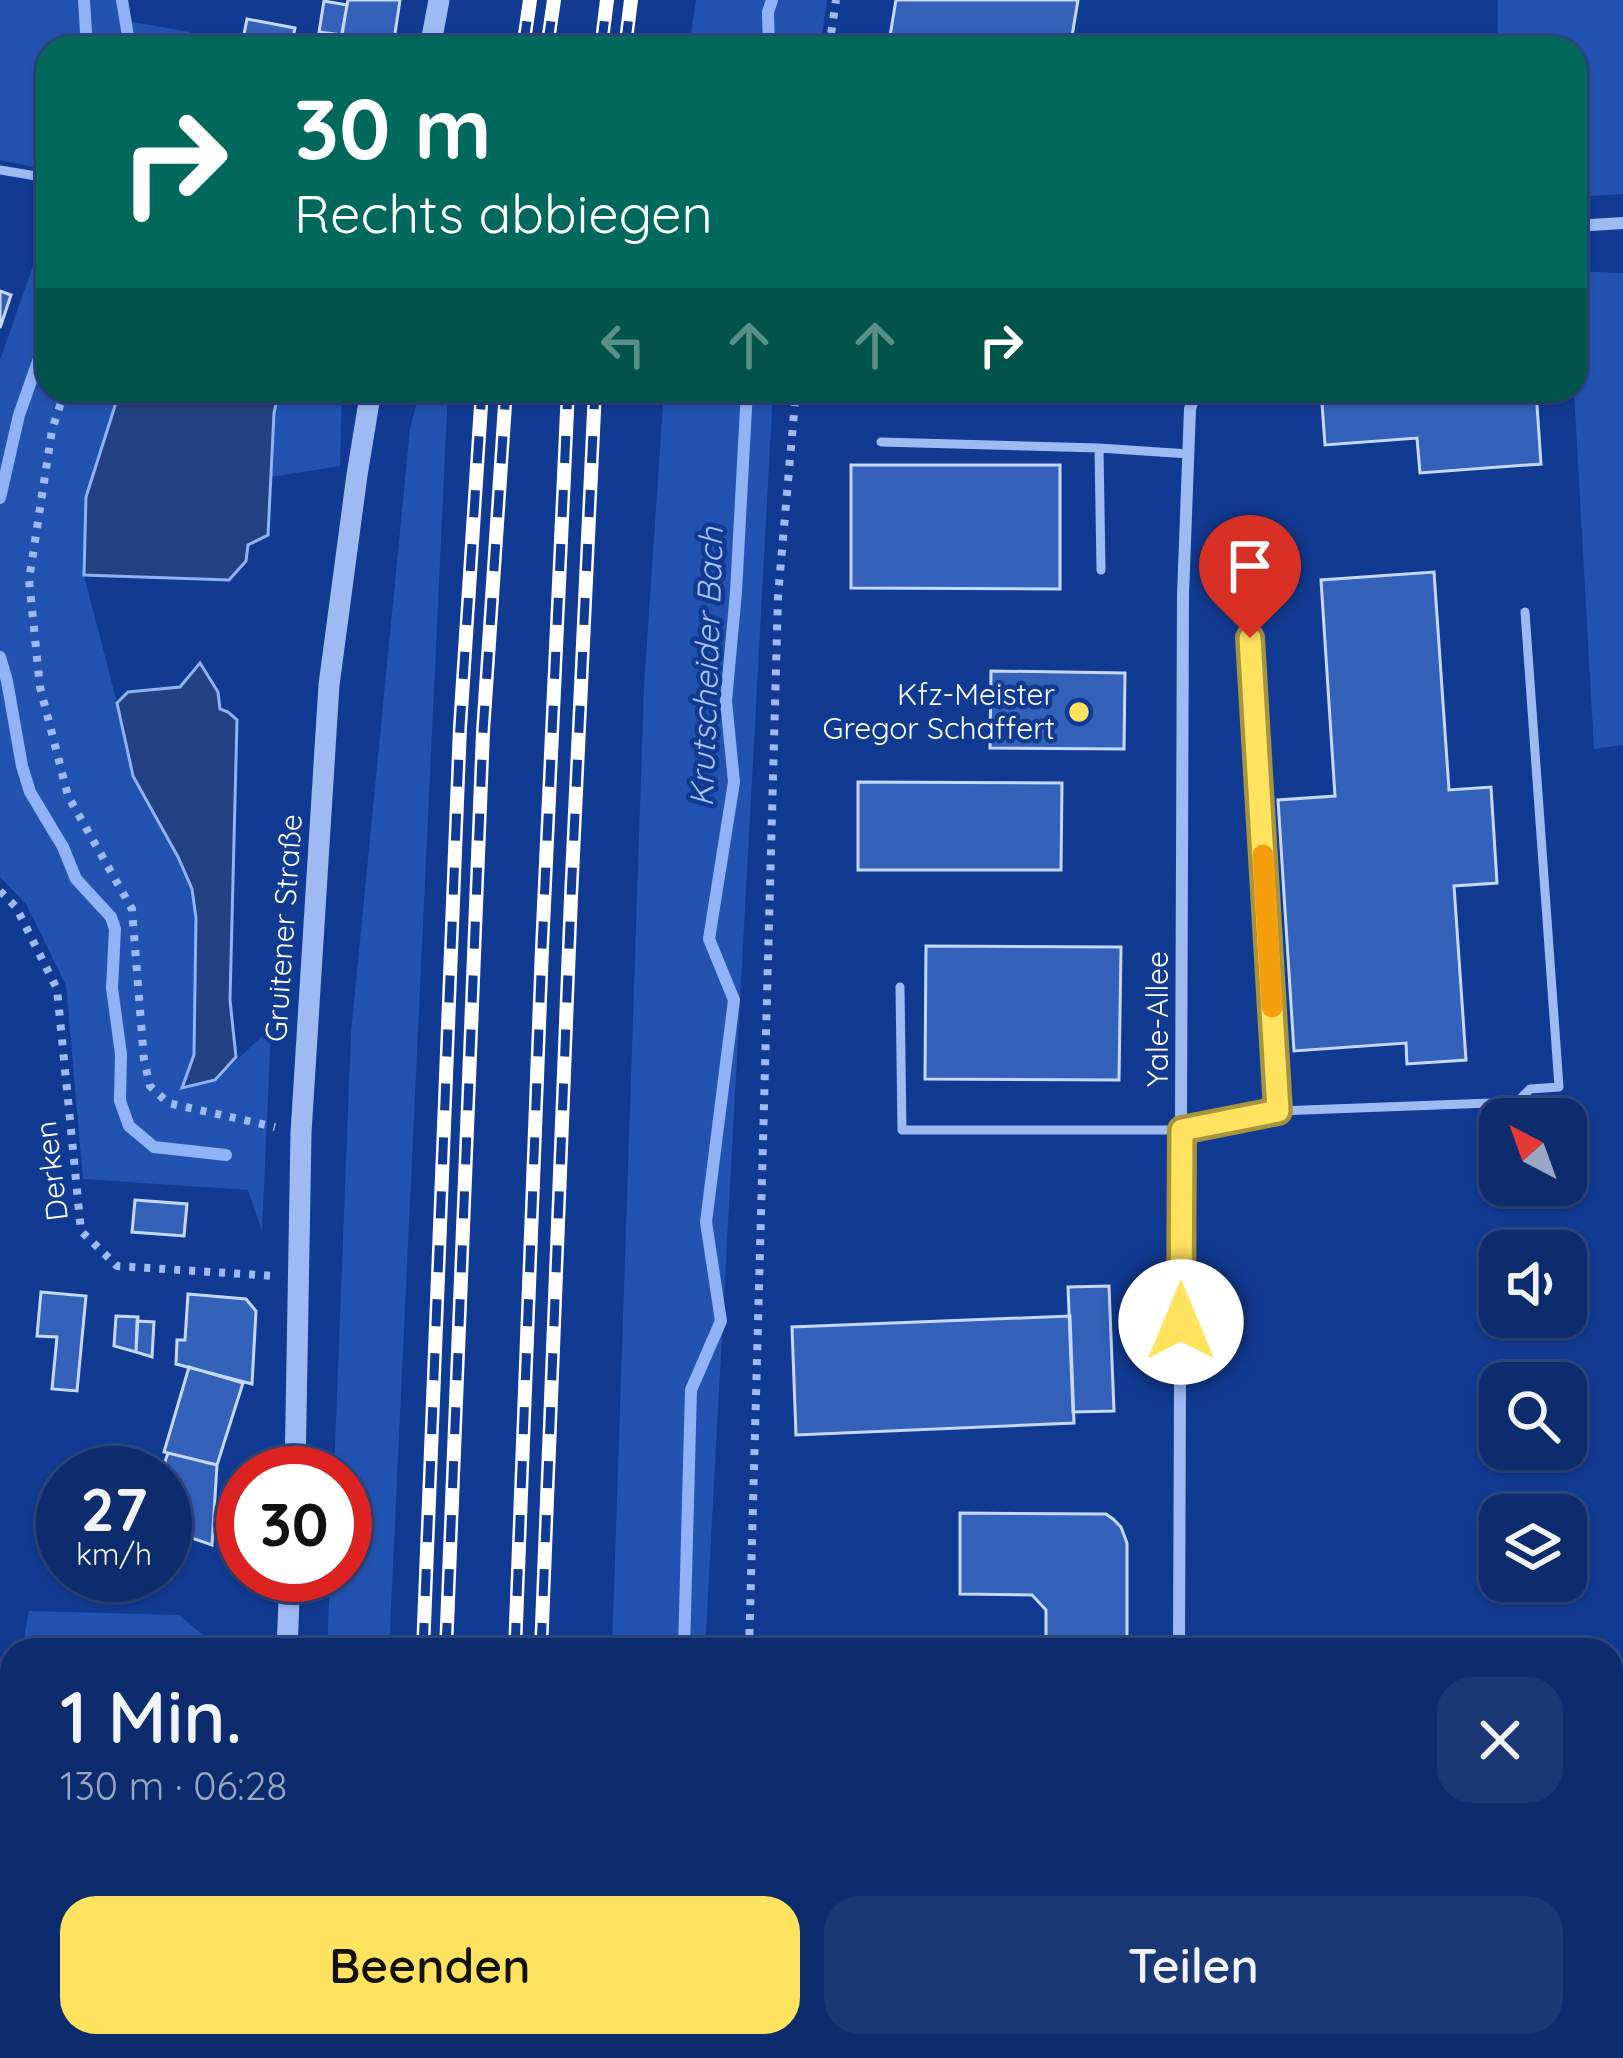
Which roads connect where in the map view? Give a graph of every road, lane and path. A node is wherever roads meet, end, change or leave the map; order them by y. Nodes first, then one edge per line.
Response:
1 (439, 0) edge
2 (836, 0) edge
3 (432, 36) edge
4 (831, 36) edge
5 (0, 170) edge
6 (36, 176) edge
7 (1623, 223) edge
8 (1587, 225) edge
9 (61, 402) edge
10 (369, 402) edge
11 (795, 402) edge
12 (1192, 402) edge
13 (881, 442) dead end
14 (1099, 448) junction
15 (1189, 454) junction
16 (1101, 571) dead end
17 (1526, 613) dead end
18 (1250, 638) dead end
19 (0, 891) edge
20 (900, 987) dead end
21 (1278, 1111) junction
22 (1182, 1130) junction
23 (301, 1132) junction
24 (300, 1278) junction
25 (296, 1446) edge
26 (289, 1602) edge
27 (287, 1638) edge
28 (749, 1638) edge
29 (1180, 1638) edge

1 - 3 street
2 - 4 path
5 - 6 lane
7 - 8 street
9 - 23 path
10 - 23 street, Gruitener Straße
11 - 28 path
12 - 15 street, Yale-Allee
13 - 14 lane
14 - 15 lane
14 - 16 lane
15 - 22 street, Yale-Allee
17 - 21 lane
18 - 21 lane
19 - 24 path, Derken
20 - 22 lane
21 - 22 lane
22 - 29 street, Yale-Allee
23 - 24 street, Gruitener Straße
24 - 25 street, Gruitener Straße
26 - 27 street

